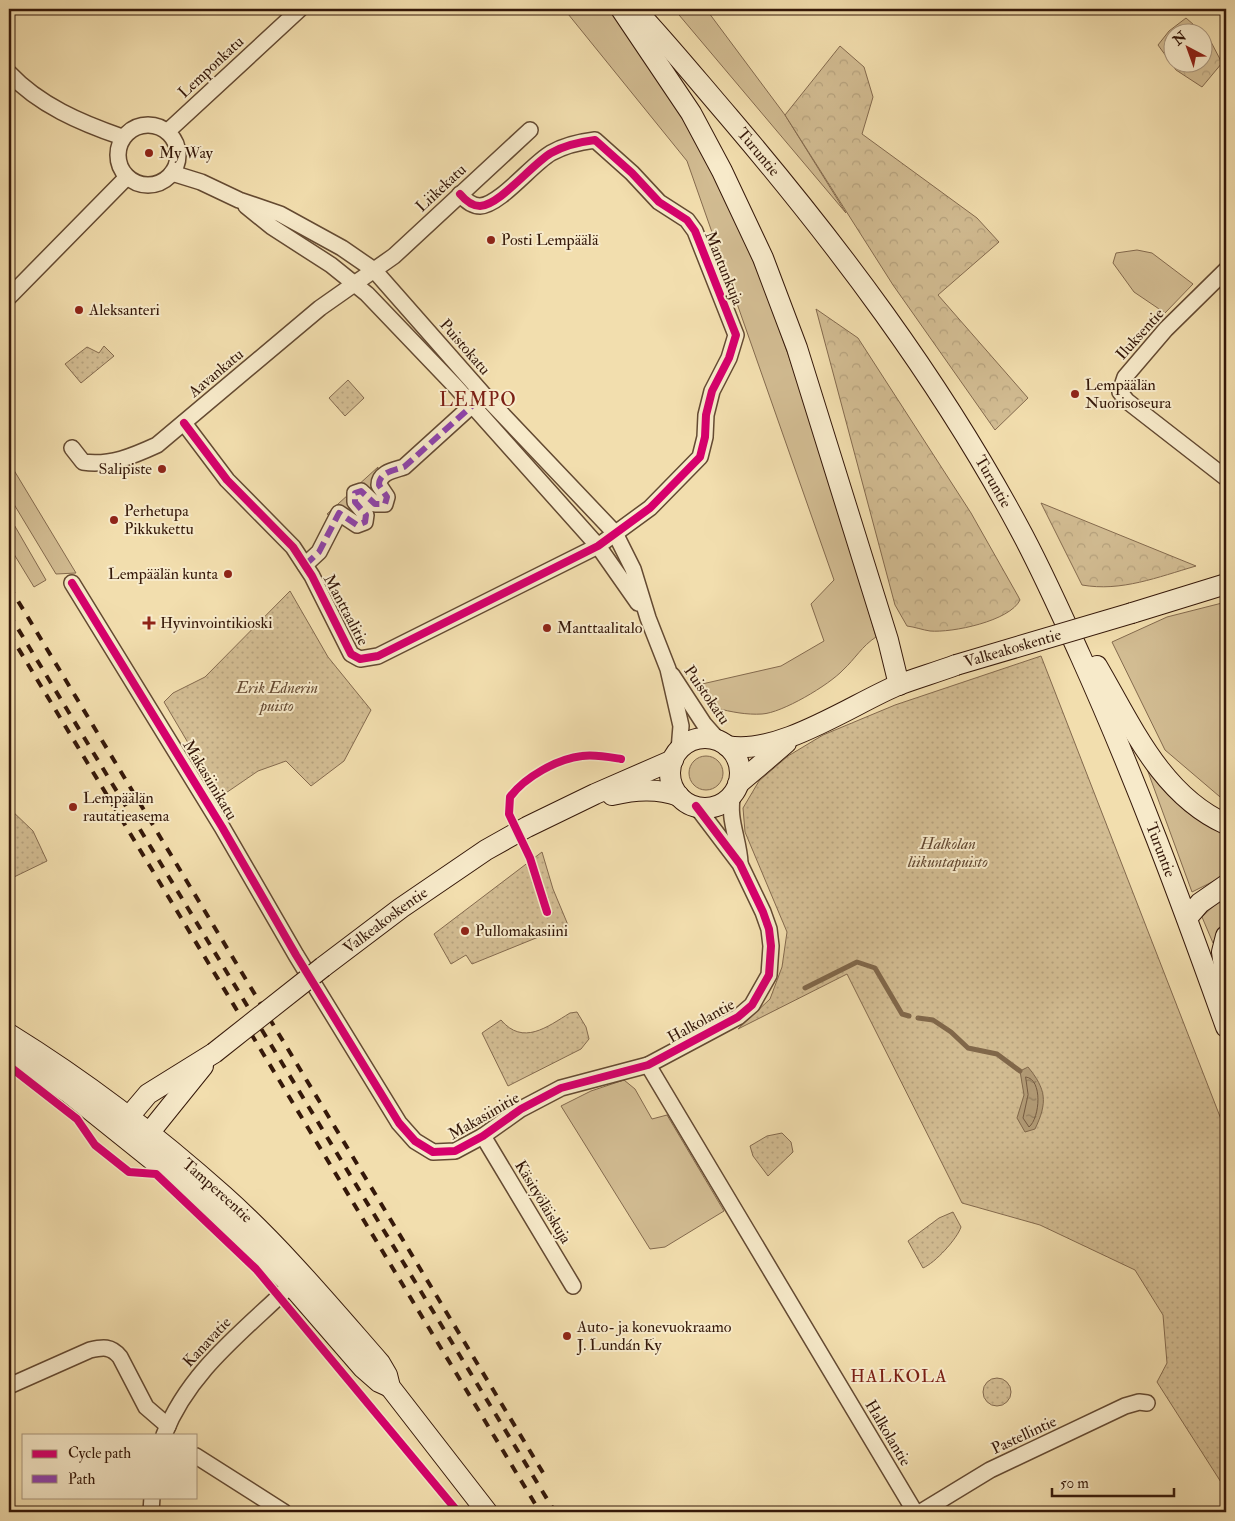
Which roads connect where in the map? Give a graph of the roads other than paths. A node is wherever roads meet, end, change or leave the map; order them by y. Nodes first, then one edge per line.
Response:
1 (300, 9) edge
2 (621, 9) edge
3 (636, 9) edge
4 (9, 73) edge
5 (530, 130) dead end
6 (168, 132) junction
7 (122, 137) junction
8 (172, 173) junction
9 (127, 177) junction
10 (460, 194) junction
11 (239, 200) junction
12 (374, 270) junction
13 (1226, 270) edge
14 (354, 284) junction
15 (9, 296) edge
16 (484, 394) junction
17 (472, 405) junction
18 (184, 423) junction
19 (72, 448) dead end
20 (1226, 478) edge
21 (615, 534) junction
22 (598, 546) junction
23 (305, 565) junction
24 (72, 582) dead end
25 (1048, 584) junction
26 (1226, 584) edge
27 (648, 618) junction
28 (668, 669) junction
29 (899, 685) junction
30 (804, 730) junction
31 (723, 744) junction
32 (676, 755) junction
33 (735, 789) junction
34 (687, 801) junction
35 (569, 807) junction
36 (1226, 824) edge
37 (740, 864) junction
38 (1226, 885) edge
39 (1187, 918) junction
40 (1226, 936) edge
41 (1226, 982) edge
42 (320, 994) joint
43 (1226, 1027) edge
44 (9, 1034) edge
45 (9, 1052) edge
46 (214, 1053) junction
47 (648, 1065) junction
48 (122, 1123) junction
49 (482, 1136) junction
50 (144, 1140) junction
51 (291, 1285) junction
52 (573, 1286) dead end
53 (9, 1386) edge
54 (390, 1387) junction
55 (1147, 1403) dead end
56 (166, 1432) edge
57 (198, 1457) edge
58 (152, 1498) edge
59 (151, 1512) edge
60 (284, 1512) edge
61 (487, 1512) edge
62 (915, 1512) edge
63 (921, 1512) edge

1 - 6 street, Lemponkatu
2 - 29 main road
3 - 25 main road, Turuntie
4 - 7 street
5 - 10 street, Liikekatu
6 - 7 street
6 - 8 street
7 - 9 street
8 - 9 street
8 - 11 street, Puistokatu
9 - 15 street
10 - 12 street, Liikekatu
10 - 21 street, Mantunkuja
11 - 12 street, Puistokatu
11 - 14 street, Puistokatu
12 - 14 street, Aavankatu
12 - 16 street, Puistokatu
13 - 20 street, Iluksentie
14 - 17 street, Puistokatu
14 - 18 street, Aavankatu
16 - 17 street
16 - 21 street, Puistokatu
17 - 22 street, Puistokatu
17 - 23 street
18 - 19 street, Aavankatu
18 - 23 street, Manttaalitie
21 - 22 street, Manttaalitie
21 - 27 street, Puistokatu
22 - 23 street, Manttaalitie
22 - 27 street, Puistokatu
24 - 42 street, Makasiinikatu
25 - 36 main road
25 - 39 main road, Turuntie
26 - 29 main road, Valkeakoskentie, bridge
27 - 28 street, Puistokatu
28 - 31 street, Puistokatu
28 - 32 street, Puistokatu
29 - 30 main road, Valkeakoskentie
30 - 31 main road, Valkeakoskentie
30 - 33 main road, Valkeakoskentie
31 - 32 main road
31 - 33 main road
32 - 34 main road
32 - 35 main road, Valkeakoskentie
33 - 34 main road
33 - 37 street, Halkolantie
34 - 35 main road, Valkeakoskentie
34 - 37 street, Halkolantie
35 - 46 main road, Valkeakoskentie, bridge
37 - 47 street, Halkolantie
38 - 39 main road
39 - 43 main road, Turuntie
40 - 41 main road
42 - 49 street, Makasiinitie
44 - 48 main road, Tampereentie
45 - 48 main road, Tampereentie
46 - 48 main road, Valkeakoskentie
46 - 50 main road, Valkeakoskentie
47 - 49 street, Makasiinitie
47 - 62 street, Halkolantie
48 - 50 main road, Tampereentie
49 - 52 street, Käsityöläiskuja
50 - 51 main road, Tampereentie
50 - 54 main road, Tampereentie
51 - 54 main road, Tampereentie
51 - 56 street, Kanavatie
53 - 56 street
54 - 61 main road, Tampereentie
55 - 63 street, Pastellintie
57 - 60 street
58 - 59 street

